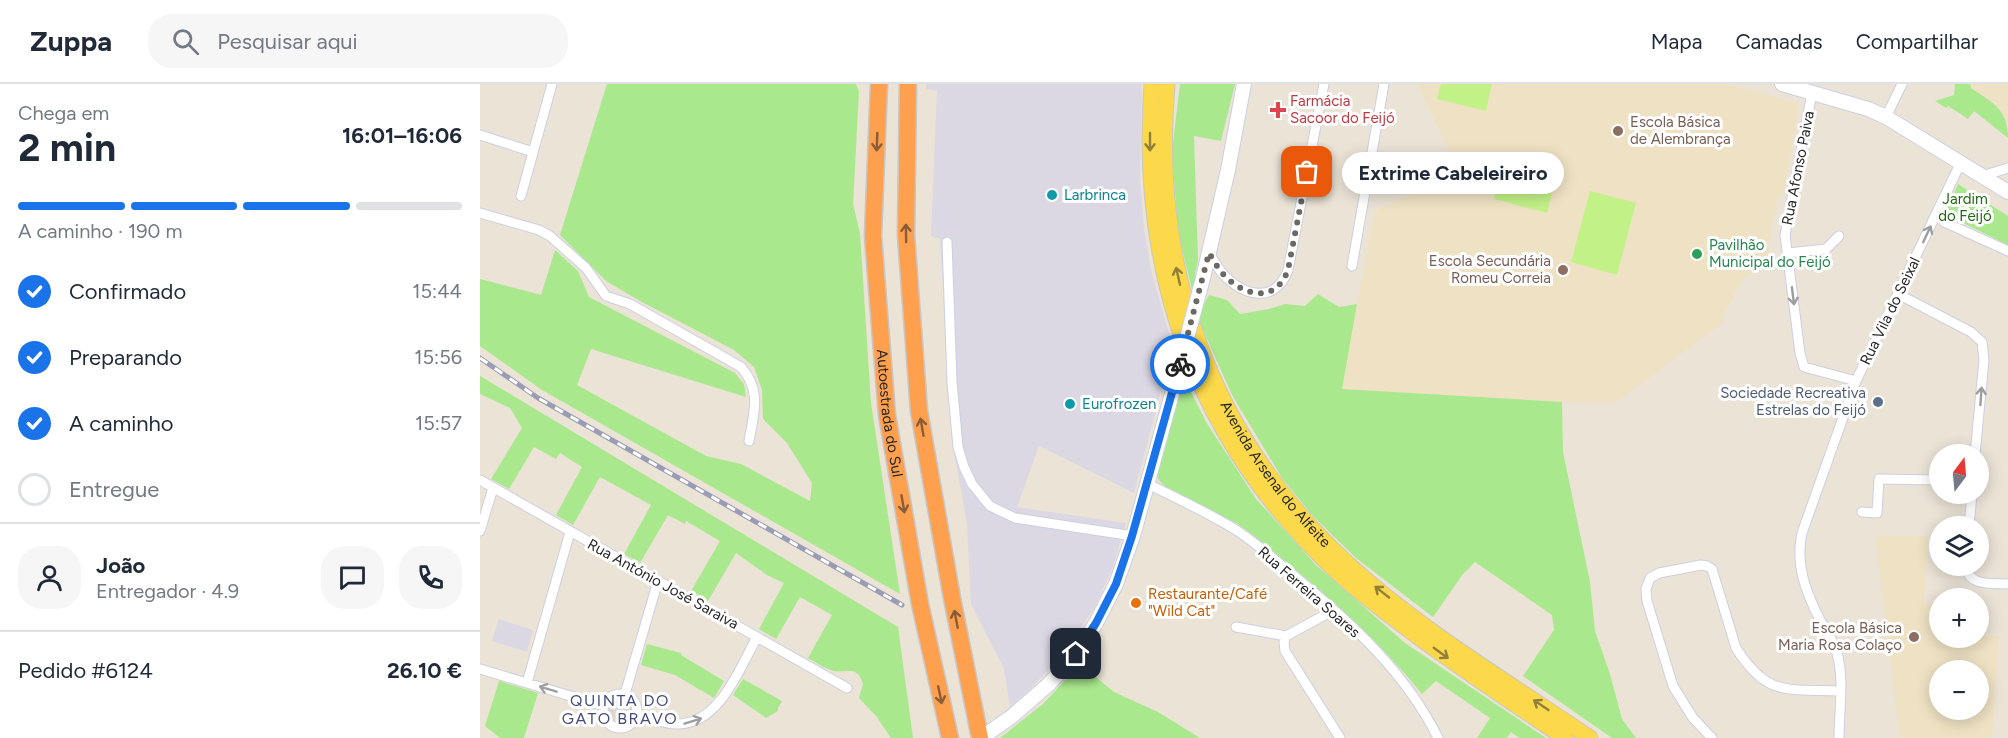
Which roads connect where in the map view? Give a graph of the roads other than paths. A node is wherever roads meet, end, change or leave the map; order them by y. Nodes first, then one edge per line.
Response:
1 (552, 84) edge
2 (879, 84) edge
3 (908, 84) edge
4 (1152, 84) edge
5 (1167, 84) edge
6 (1244, 84) edge
7 (1324, 84) edge
8 (1384, 84) edge
9 (1782, 84) edge
10 (1902, 84) edge
11 (1812, 93) junction
12 (1886, 117) junction
13 (480, 135) edge
14 (533, 152) junction
15 (1961, 162) junction
16 (2008, 168) edge
17 (1982, 176) junction
18 (2008, 192) edge
19 (521, 196) dead end
20 (480, 213) edge
21 (1944, 222) dead end
22 (1839, 236) dead end
23 (947, 242) dead end
24 (2008, 251) edge
25 (1209, 253) junction
26 (1788, 253) junction
27 (1352, 266) dead end
28 (1898, 294) junction
29 (1856, 381) junction
30 (748, 441) dead end
31 (1977, 444) edge
32 (480, 480) edge
33 (1929, 480) edge
34 (1146, 483) junction
35 (493, 488) junction
36 (1862, 512) dead end
37 (480, 531) edge
38 (570, 532) junction
39 (1132, 536) junction
40 (1969, 576) edge
41 (658, 581) junction
42 (2008, 584) edge
43 (1334, 610) junction
44 (1236, 627) dead end
45 (1286, 636) junction
46 (758, 637) junction
47 (480, 669) edge
48 (527, 683) junction
49 (847, 688) dead end
50 (1840, 691) junction
51 (625, 694) junction
52 (604, 705) junction
53 (636, 715) junction
54 (1431, 724) junction
55 (615, 727) junction
56 (612, 738) edge
57 (950, 738) edge
58 (980, 738) edge
59 (1340, 738) edge
60 (1438, 738) edge
61 (1446, 738) edge
62 (1565, 738) edge
63 (1590, 738) edge
64 (1712, 738) edge
65 (1839, 738) edge

1 - 14 street
2 -> 57 highway, Autoestrada do Sul
58 -> 3 highway, Autoestrada do Sul
4 -> 62 main road, Avenida Arsenal do Alfeite
63 -> 5 main road, Avenida Arsenal do Alfeite
6 - 25 main road
7 - 25 street
8 - 27 street
9 - 11 main road
10 - 12 street
11 - 12 main road
11 - 26 street, Rua Afonso Paiva
12 - 15 main road
13 - 14 street
14 - 19 street
15 - 17 main road
28 -> 15 street, Rua Vila do Seixal
16 - 17 street
17 - 18 main road
20 - 30 street
21 - 24 street
22 - 26 street
23 - 39 street
25 - 34 main road, bridge
26 -> 29 street, Rua Afonso Paiva
28 - 29 street, Rua Vila do Seixal
31 -> 28 street
29 - 50 street, Rua Vila do Seixal
32 - 35 street, Rua António José Saraiva
33 - 36 street
34 - 39 main road
34 - 43 street, Rua Ferreira Soares
35 - 37 street
35 - 38 street, Rua António José Saraiva
38 - 41 street, Rua António José Saraiva
38 - 48 street
39 - 58 main road
40 - 42 street
41 - 46 street, Rua António José Saraiva
41 - 51 street
43 - 45 street
43 - 54 street, Rua Ferreira Soares
44 - 45 street
45 - 59 street
46 - 49 street, Rua António José Saraiva
53 -> 46 street
47 - 48 street
52 -> 48 street
50 - 64 street
50 - 65 street, Rua Vila do Seixal
51 - 52 street
51 - 53 street
52 - 55 street
53 - 55 street
54 - 60 street, Rua Ferreira Soares
54 - 61 street
55 - 56 street

